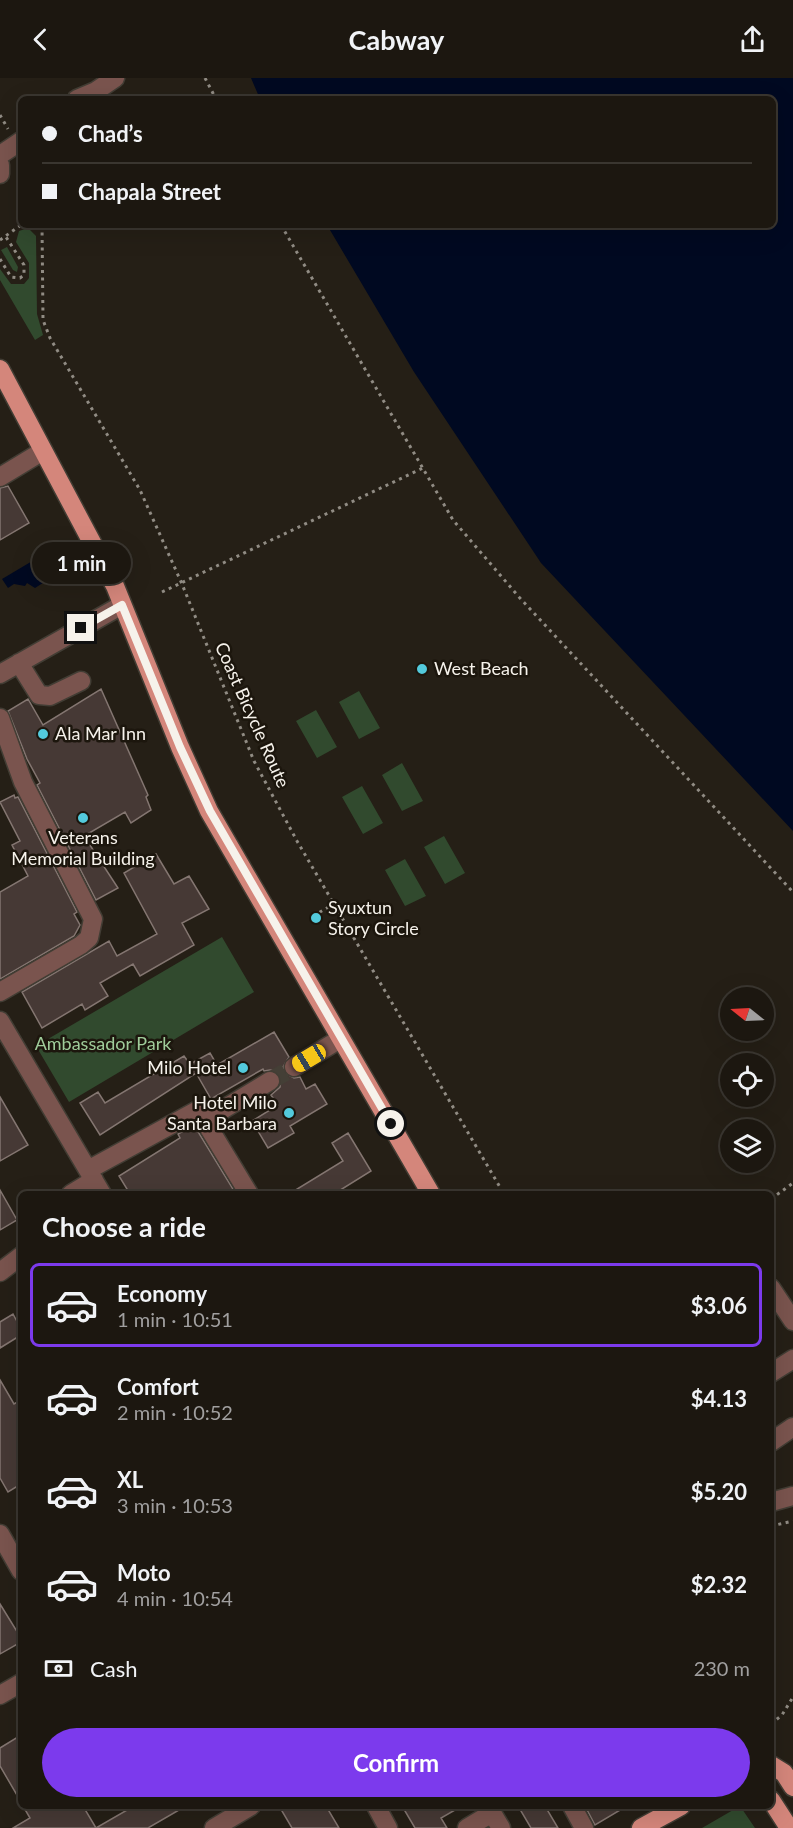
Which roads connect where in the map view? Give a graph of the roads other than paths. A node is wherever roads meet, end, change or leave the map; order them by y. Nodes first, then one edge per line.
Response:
1 (115, 78) edge
2 (93, 95) edge
3 (18, 143) edge
4 (0, 155) edge
5 (0, 165) edge
6 (0, 174) edge
7 (0, 369) edge
8 (43, 451) junction
9 (0, 477) edge
10 (122, 605) junction
11 (19, 663) junction
12 (0, 674) edge
13 (81, 681) dead end
14 (0, 718) edge
15 (0, 992) edge
16 (0, 1021) edge
17 (340, 1039) junction
18 (294, 1066) tunnel mouth
19 (270, 1081) tunnel mouth
20 (204, 1121) junction
21 (95, 1181) edge
22 (77, 1191) edge
23 (247, 1191) edge
24 (429, 1191) edge
25 (18, 1258) edge
26 (0, 1272) edge
27 (778, 1296) edge
28 (793, 1321) edge
29 (793, 1359) edge
30 (774, 1371) edge
31 (793, 1427) edge
32 (774, 1440) edge
33 (793, 1496) edge
34 (774, 1501) edge
35 (0, 1534) edge
36 (18, 1566) edge
37 (18, 1685) edge
38 (0, 1695) edge
39 (774, 1767) edge
40 (793, 1787) edge
41 (774, 1805) edge
42 (246, 1809) edge
43 (378, 1809) edge
44 (574, 1809) edge
45 (676, 1809) edge
46 (214, 1828) edge
47 (388, 1828) edge
48 (467, 1828) edge
49 (501, 1828) edge
50 (584, 1828) edge
51 (641, 1828) edge
52 (789, 1828) edge

1 - 2 street
3 - 4 street
5 - 6 street
7 - 8 main road
8 - 9 street
8 - 10 main road
10 - 11 street
10 - 17 main road
11 - 12 street
11 - 13 street
14 - 15 street
16 - 21 street
17 - 18 street
17 - 24 main road
19 - 20 street
20 - 21 street
20 - 23 street
21 - 22 street
25 - 26 street
27 - 28 street
29 - 30 street
31 - 32 street
33 - 34 street
35 - 36 street
37 - 38 street
39 - 40 main road
41 - 52 main road
42 - 46 street
43 - 47 street
44 - 50 street
45 - 51 main road
48 - 49 street

